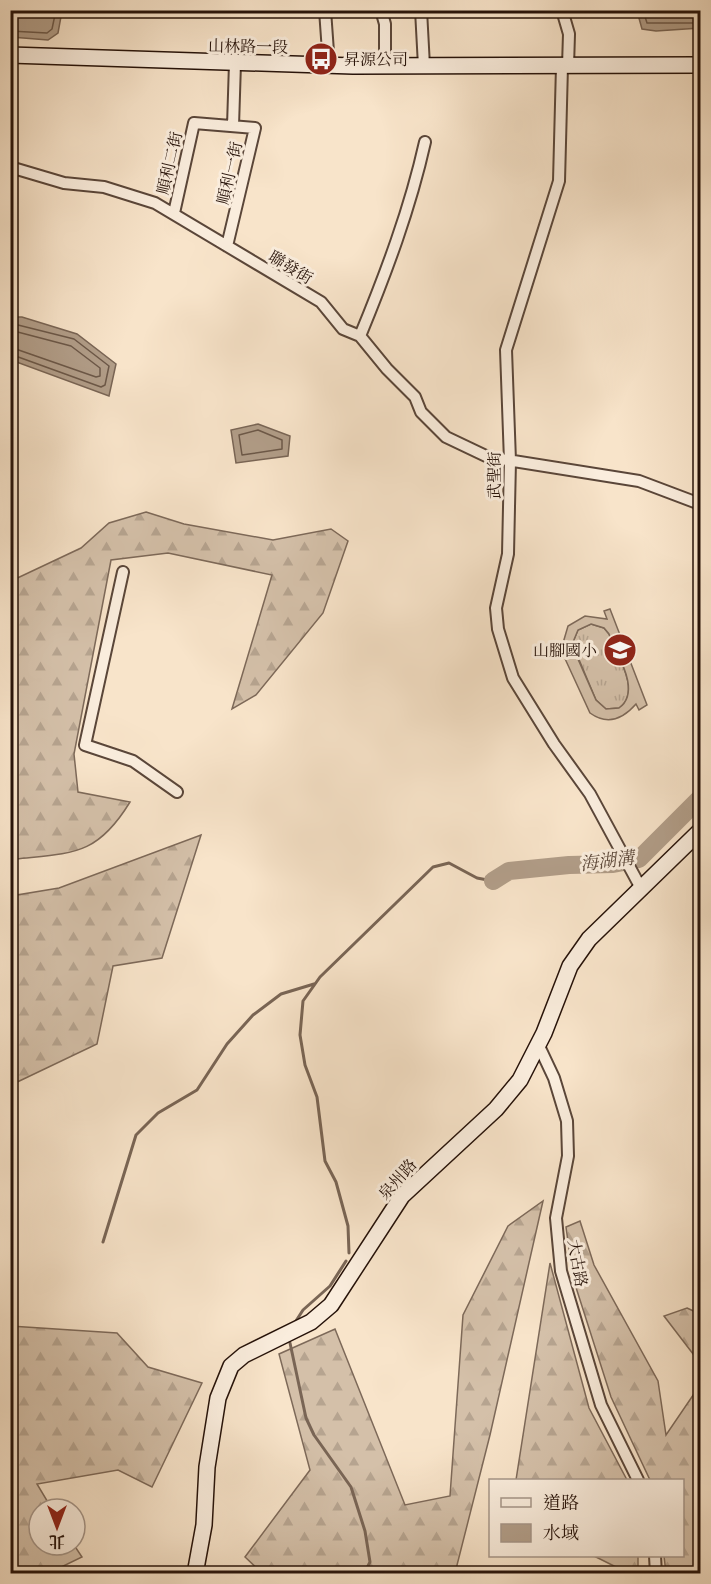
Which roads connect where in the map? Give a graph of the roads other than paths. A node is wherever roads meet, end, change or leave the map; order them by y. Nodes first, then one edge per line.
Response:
1 (325, 10) edge
2 (381, 10) edge
3 (421, 10) edge
4 (562, 10) edge
5 (10, 56) edge
6 (235, 63) junction
7 (700, 65) edge
8 (329, 66) junction
9 (385, 66) junction
10 (424, 66) junction
11 (565, 66) junction
12 (233, 126) junction
13 (425, 142) dead end
14 (10, 166) edge
15 (174, 213) junction
16 (227, 246) junction
17 (360, 336) junction
18 (510, 460) junction
19 (700, 504) edge
20 (123, 572) dead end
21 (177, 792) dead end
22 (700, 831) edge
23 (642, 890) junction
24 (538, 1044) junction
25 (638, 1479) edge
26 (655, 1557) edge
27 (195, 1574) edge
28 (656, 1574) edge

1 - 8 street
2 - 9 street
3 - 10 street
4 - 11 street, 武聖街
5 - 6 street, 山林路一段
6 - 8 street, 山林路一段
6 - 12 street
7 - 11 street, 山林路一段
8 - 9 street, 山林路一段
9 - 10 street, 山林路一段
10 - 11 street, 山林路一段
11 - 18 street, 武聖街
12 - 15 street, 順利二街
12 - 16 street, 順利一街
13 - 17 street
14 - 15 street, 聯發街
15 - 16 street, 聯發街
16 - 17 street, 聯發街
17 - 18 street, 聯發街
18 - 19 street, 聯發街
18 - 23 street, 武聖街
20 - 21 street
22 - 23 street, 泉州路
23 - 24 street, 泉州路
24 - 25 street, 大古路
24 - 27 street, 泉州路
26 - 28 street

